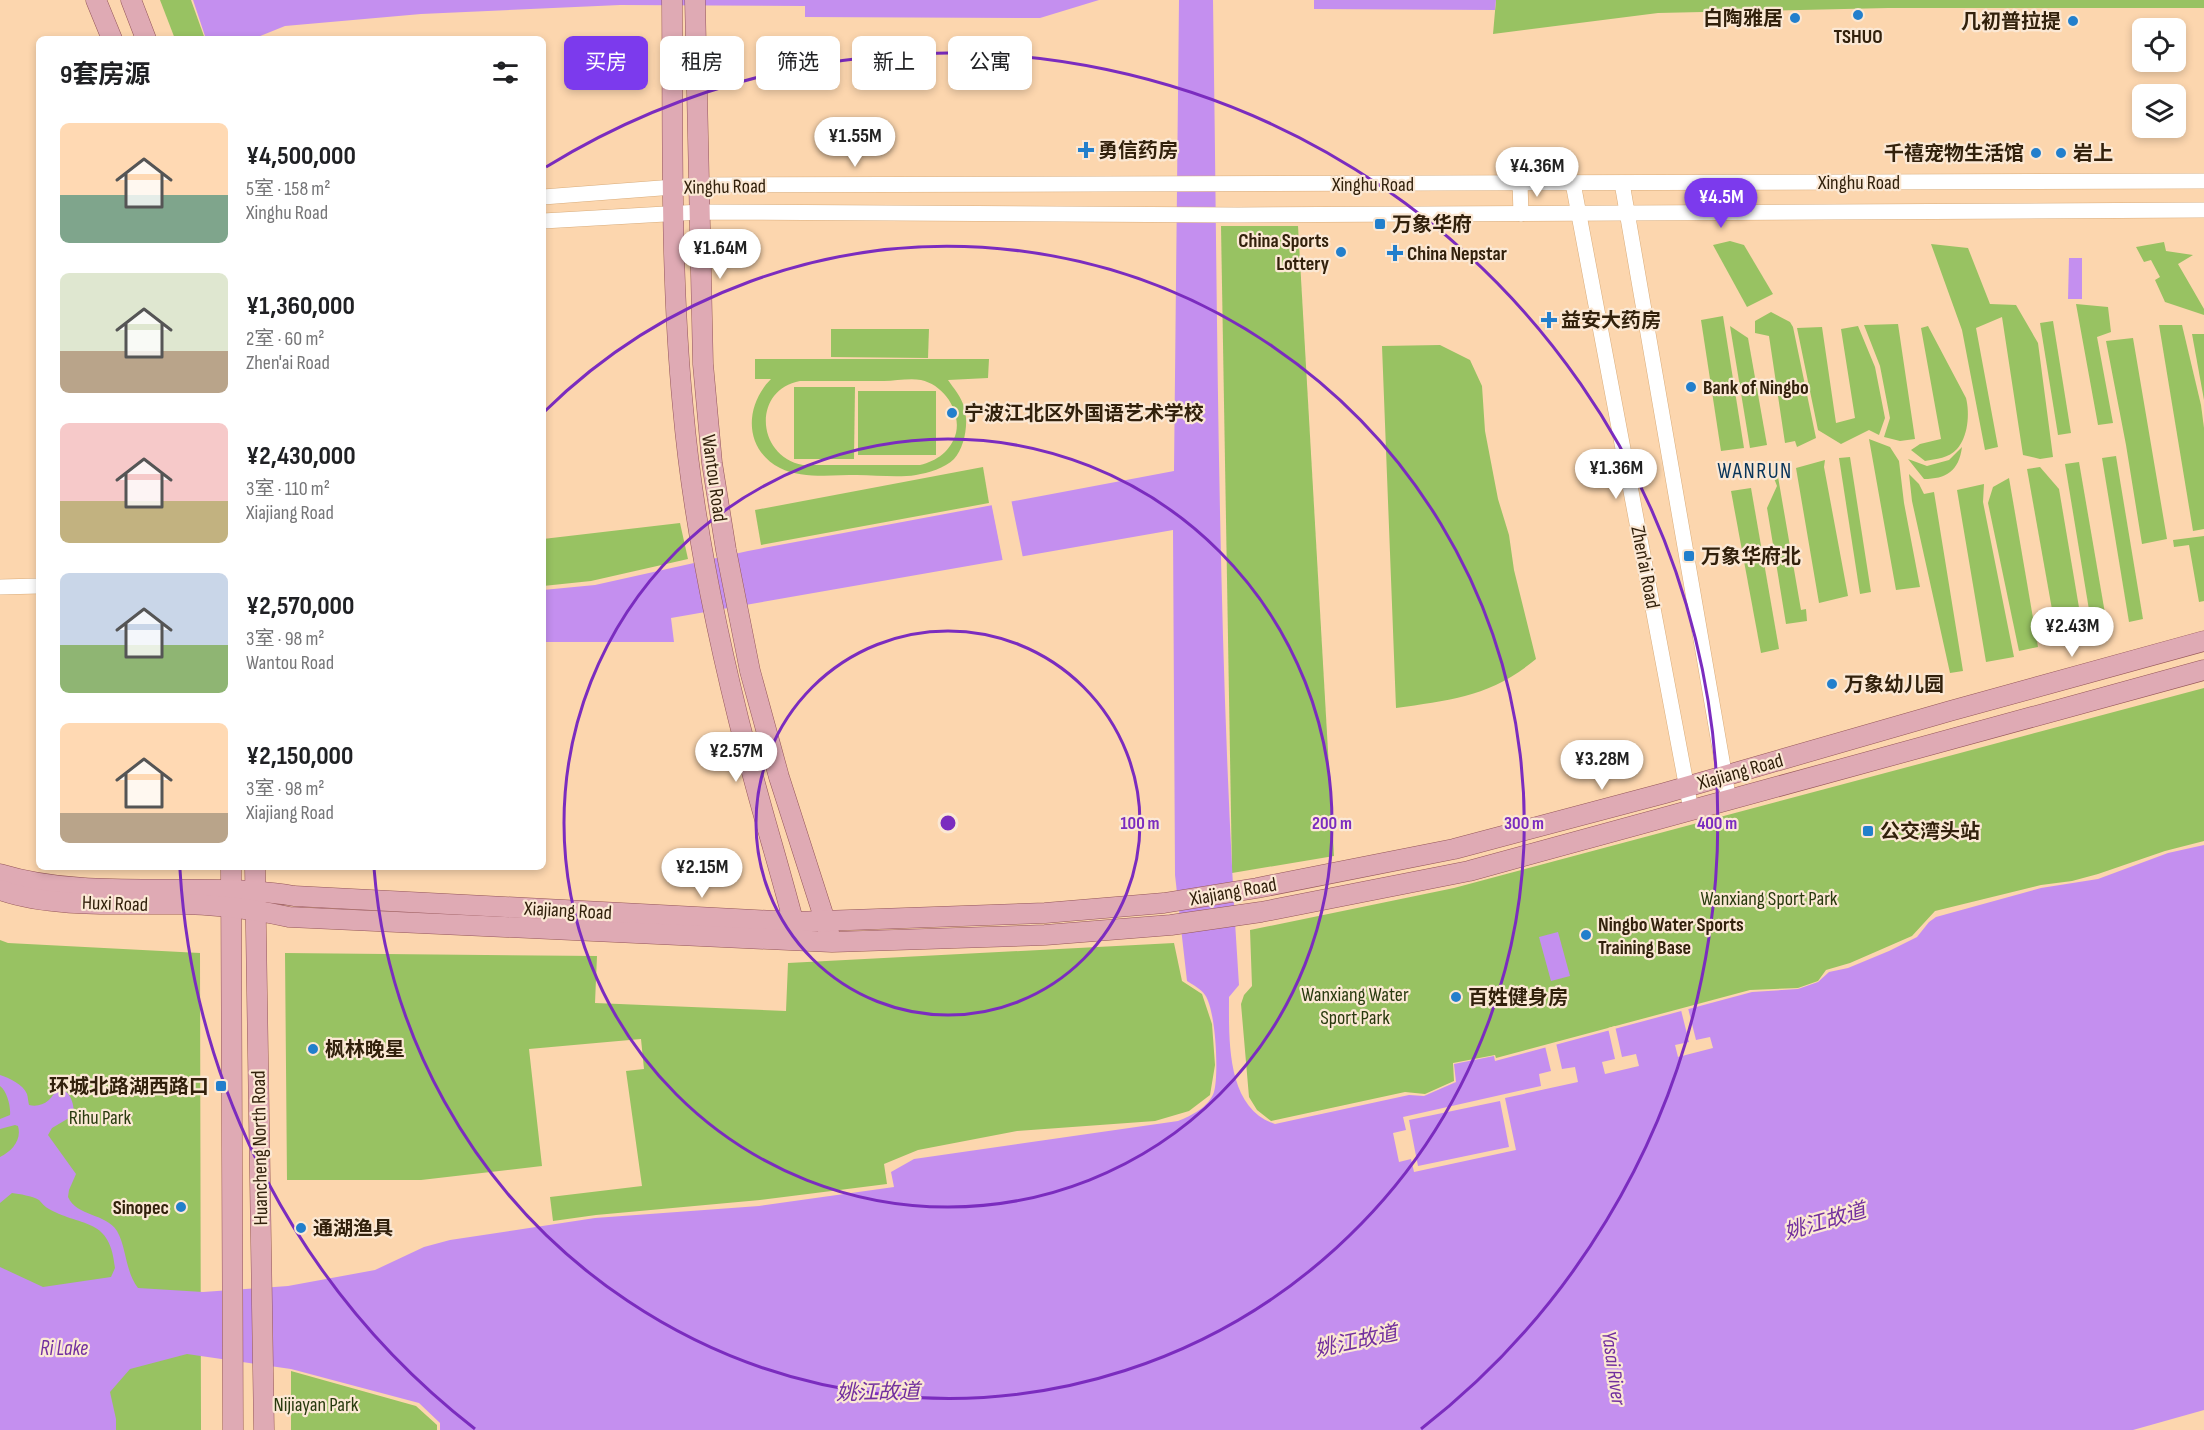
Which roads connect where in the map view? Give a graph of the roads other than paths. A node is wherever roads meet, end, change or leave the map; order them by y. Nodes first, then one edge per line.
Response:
1 (96, 0) edge
2 (131, 0) edge
3 (672, 6) edge
4 (695, 6) edge
5 (111, 36) edge
6 (145, 36) edge
7 (2204, 181) edge
8 (1520, 183) junction
9 (1573, 183) junction
10 (1622, 183) junction
11 (700, 185) junction
12 (673, 187) junction
13 (546, 197) edge
14 (2204, 210) edge
15 (700, 212) junction
16 (673, 213) junction
17 (1579, 213) junction
18 (1627, 213) junction
19 (1521, 214) junction
20 (546, 221) edge
21 (36, 586) edge
22 (0, 587) edge
23 (2204, 641) edge
24 (2204, 670) edge
25 (1724, 775) junction
26 (1687, 786) junction
27 (1729, 801) junction
28 (1691, 810) junction
29 (231, 870) edge
30 (255, 870) edge
31 (0, 874) edge
32 (0, 890) edge
33 (232, 898) junction
34 (255, 900) junction
35 (716, 918) junction
36 (825, 922) junction
37 (796, 932) junction
38 (705, 937) junction
39 (832, 942) junction
40 (233, 1430) edge
41 (264, 1430) edge

1 - 5 main road
2 - 6 main road
3 - 12 main road, Wantou Road
4 - 11 main road, Wantou Road
7 - 10 street, Xinghu Road
8 - 9 street, Xinghu Road
8 - 11 street, Xinghu Road
8 - 19 street
9 - 10 street, Xinghu Road
9 - 17 street, Zhen'ai Road
10 - 18 street, Zhen'ai Road
11 - 12 street, Xinghu Road
11 - 15 main road, Wantou Road
12 - 13 street, Xinghu Road
12 - 16 main road, Wantou Road
14 - 18 street, Xinghu Road
15 - 16 street, Xinghu Road
15 - 19 street, Xinghu Road
15 - 36 main road, Wantou Road
16 - 20 street, Xinghu Road
16 - 37 main road, Wantou Road
17 - 18 street, Xinghu Road
17 - 19 street, Xinghu Road
17 - 26 street, Zhen'ai Road
18 - 25 street, Zhen'ai Road
21 - 22 street
23 - 25 main road, Xiajiang Road
24 - 27 main road, Xiajiang Road
25 - 26 main road, Xiajiang Road
25 - 27 street, Zhen'ai Road
26 - 28 street, Zhen'ai Road
26 - 36 main road, Xiajiang Road
27 - 28 main road, Xiajiang Road
28 - 39 main road, Xiajiang Road
29 - 33 main road, Huancheng North Road
30 - 34 main road, Huancheng North Road
31 - 33 main road, Huxi Road
32 - 33 main road, Huxi Road
33 - 34 main road, Xiajiang Road
33 - 40 main road, Huancheng North Road
34 - 35 main road, Xiajiang Road
34 - 38 main road, Xiajiang Road
34 - 41 main road, Huancheng North Road
35 - 37 main road, Xiajiang Road
35 - 38 street
36 - 37 main road, Xiajiang Road
36 - 39 main road, Wantou Road
37 - 38 main road, Xiajiang Road
37 - 39 main road, Xiajiang Road

